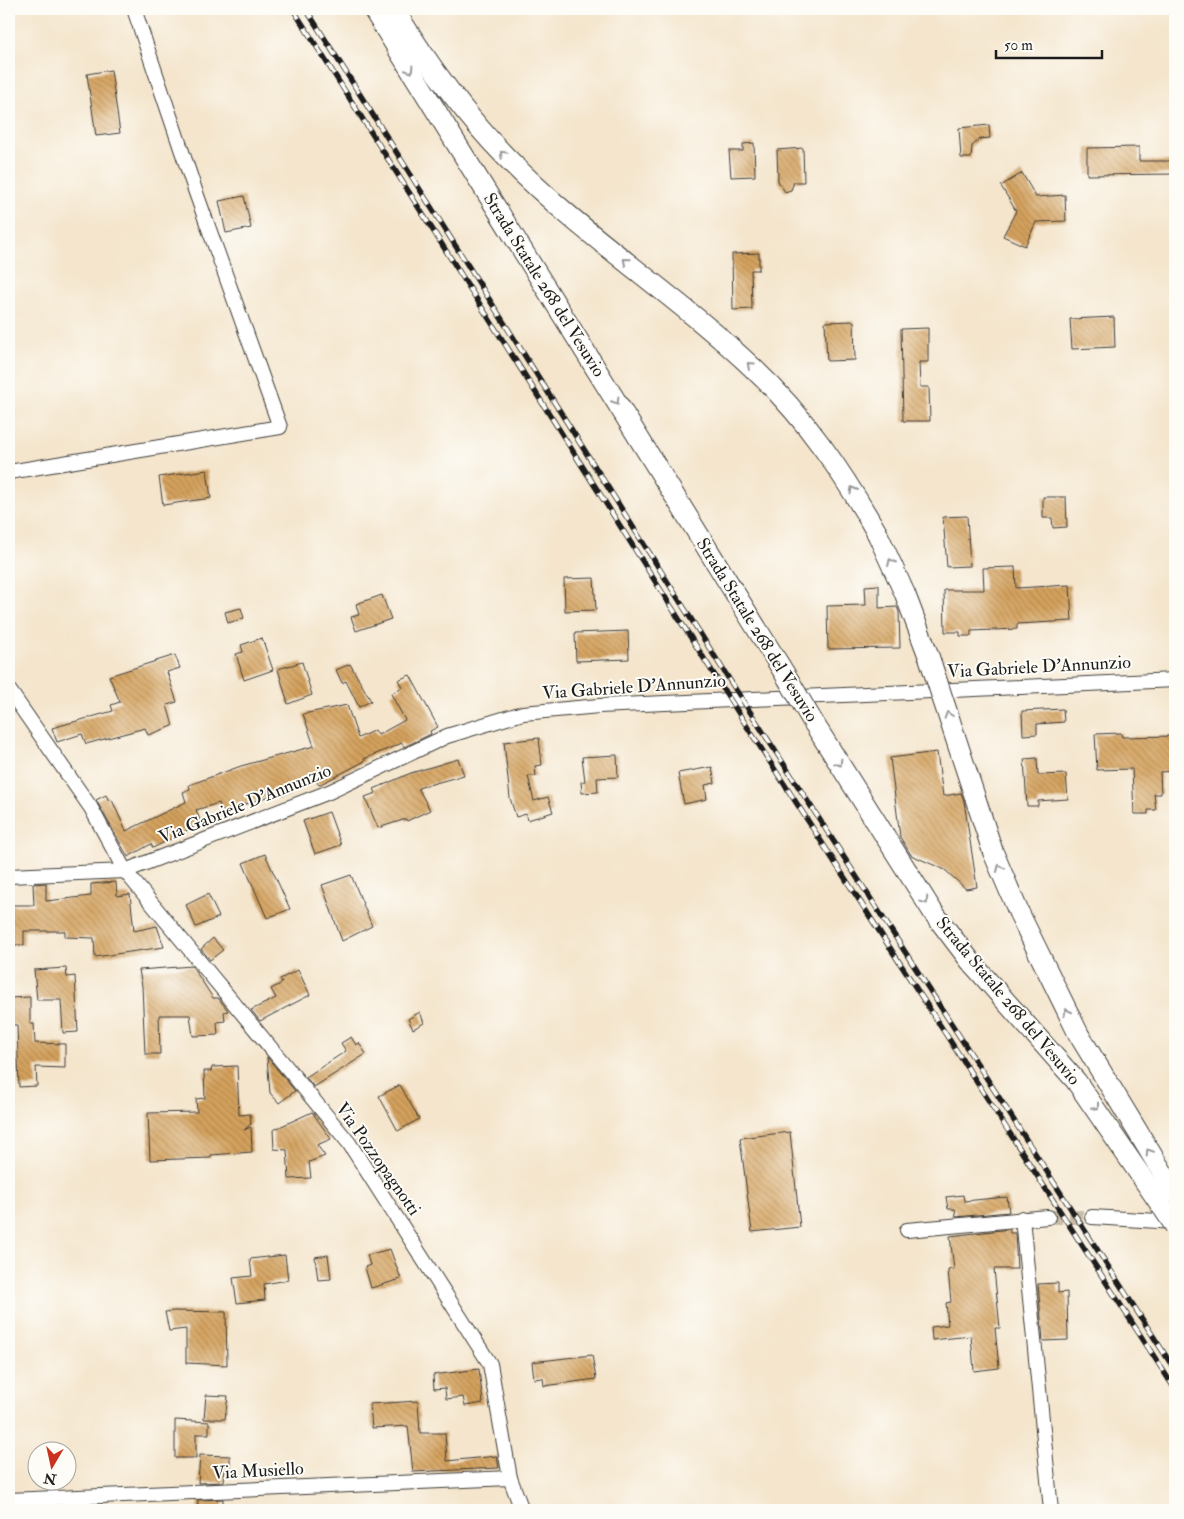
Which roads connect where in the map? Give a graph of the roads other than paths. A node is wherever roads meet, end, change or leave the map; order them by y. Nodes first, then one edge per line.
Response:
1 (134, 9) edge
2 (372, 9) edge
3 (394, 9) edge
4 (9, 472) edge
5 (1175, 680) edge
6 (9, 690) edge
7 (125, 871) junction
8 (9, 876) edge
9 (1171, 1208) edge
10 (1048, 1217) tunnel mouth
11 (1092, 1217) tunnel mouth
12 (1022, 1218) junction
13 (1175, 1226) edge
14 (907, 1230) dead end
15 (510, 1478) junction
16 (9, 1500) edge
17 (522, 1510) edge
18 (1051, 1510) edge

1 - 4 street
2 -> 9 highway, Strada Statale 268 del Vesuvio, bridge
9 -> 3 highway, Strada Statale 268 del Vesuvio, bridge
5 - 7 street, Via Gabriele D'Annunzio
6 - 7 street, Via Pozzopagnotti
7 - 8 street, Via Gabriele D'Annunzio
7 - 15 street, Via Pozzopagnotti
9 - 11 street
9 - 13 highway, Strada Statale 268 del Vesuvio, bridge
10 - 12 street
12 - 14 street
12 - 18 street
15 - 16 street, Via Musiello
15 - 17 street, Via Pozzopagnotti

